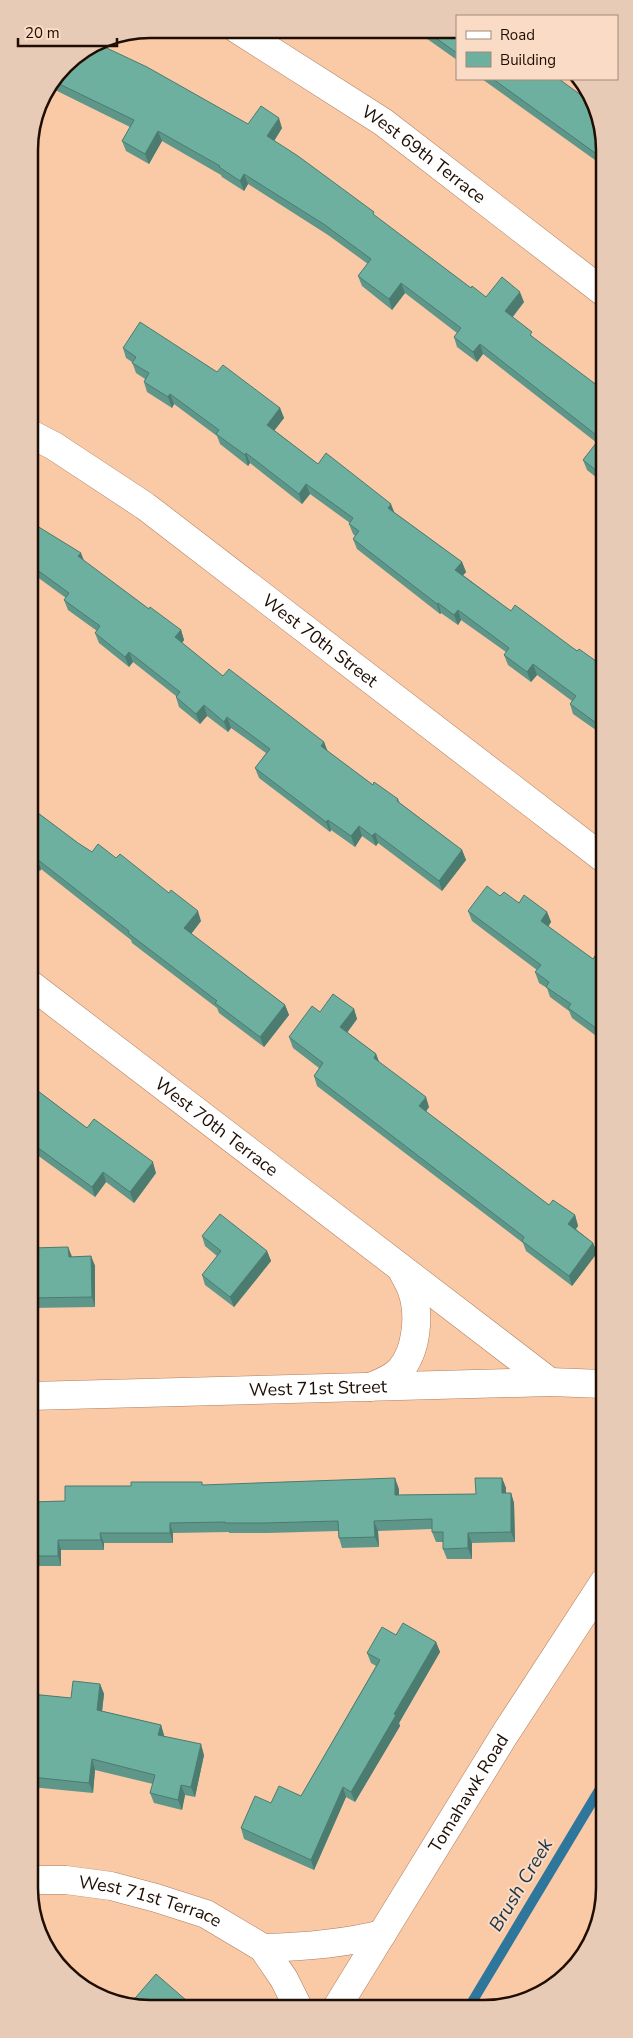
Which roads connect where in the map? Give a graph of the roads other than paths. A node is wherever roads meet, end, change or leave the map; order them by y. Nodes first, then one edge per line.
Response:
1 (251, 38) edge
2 (596, 286) edge
3 (38, 438) edge
4 (596, 852) edge
5 (38, 990) edge
6 (402, 1270) junction
7 (550, 1382) junction
8 (595, 1384) edge
9 (370, 1387) junction
10 (38, 1396) edge
11 (595, 1596) edge
12 (38, 1880) edge
13 (382, 1934) junction
14 (263, 1948) junction
15 (294, 2000) edge
16 (341, 2000) edge

1 - 2 street, West 69th Terrace
3 - 4 street, West 70th Street
5 - 6 street, West 70th Terrace
6 - 7 street, West 70th Terrace
6 - 9 street, West 70th Terrace
7 - 8 street, West 71st Street
7 - 9 street, West 71st Street
9 - 10 street, West 71st Street
11 - 13 street, Tomahawk Road
12 - 14 street, West 71st Terrace
13 - 14 street
13 - 16 street, Tomahawk Road
14 - 15 street, West 71st Terrace

